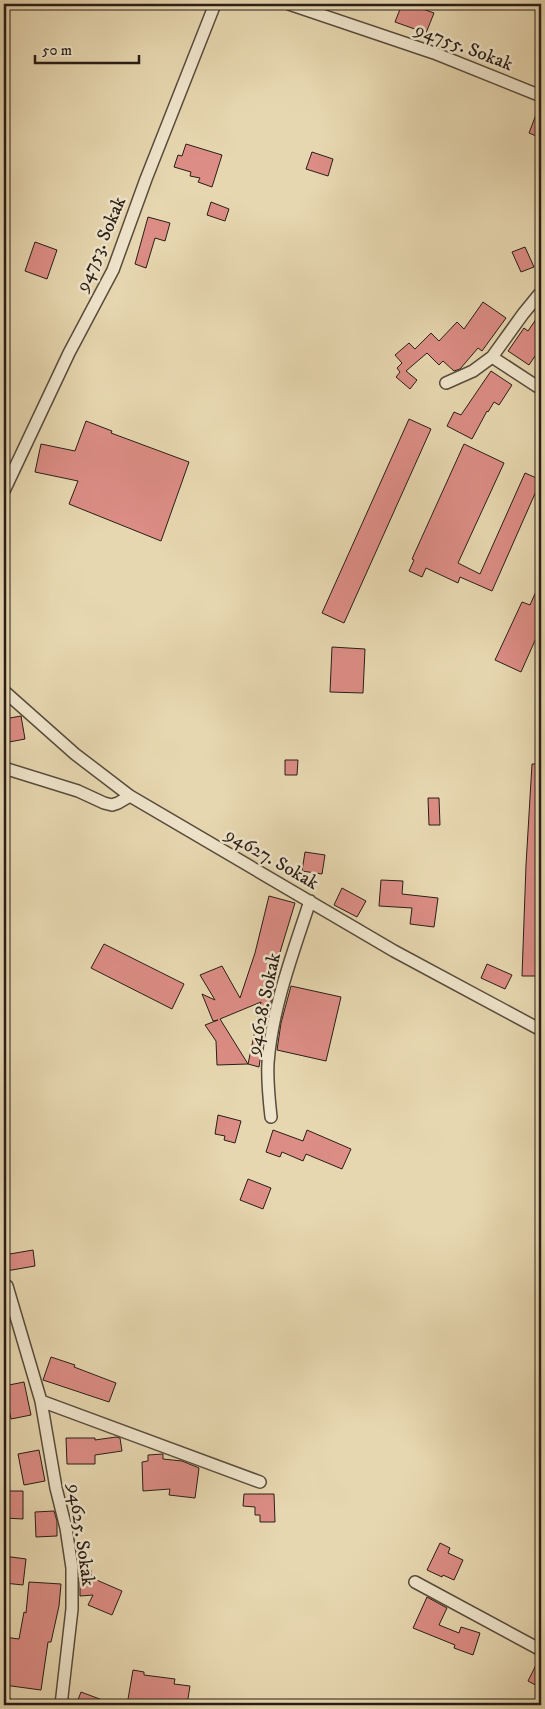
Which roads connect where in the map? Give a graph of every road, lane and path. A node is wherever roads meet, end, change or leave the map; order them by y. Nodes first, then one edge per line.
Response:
1 (215, 4) edge
2 (289, 4) edge
3 (541, 96) edge
4 (541, 292) edge
5 (492, 357) junction
6 (446, 383) dead end
7 (541, 389) edge
8 (4, 491) edge
9 (4, 691) edge
10 (4, 768) edge
11 (130, 796) junction
12 (310, 901) junction
13 (541, 1030) edge
14 (271, 1117) dead end
15 (7, 1286) dead end
16 (41, 1401) junction
17 (260, 1482) dead end
18 (415, 1582) dead end
19 (541, 1650) edge
20 (61, 1705) edge

1 - 8 street, 94753. Sokak
2 - 3 street, 94755. Sokak
4 - 5 street
5 - 6 street
5 - 7 street
9 - 11 street, 94627. Sokak
10 - 11 street
11 - 12 street, 94627. Sokak
12 - 13 street, 94627. Sokak
12 - 14 street, 94628. Sokak
15 - 16 street, 94625. Sokak
16 - 17 street
16 - 20 street, 94625. Sokak
18 - 19 street

